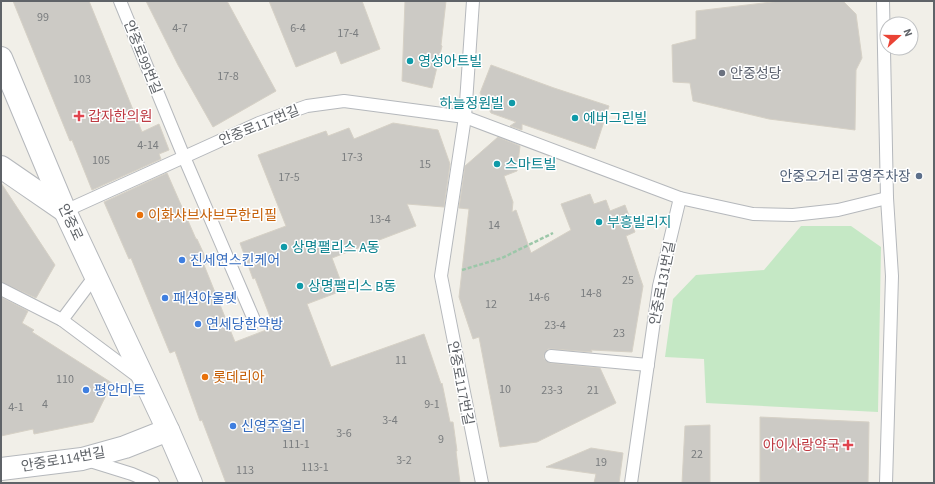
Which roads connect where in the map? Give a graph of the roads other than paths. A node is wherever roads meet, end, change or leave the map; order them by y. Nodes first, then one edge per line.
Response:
1 (120, 1) edge
2 (473, 1) edge
3 (883, 1) edge
4 (1, 58) edge
5 (465, 118) junction
6 (184, 157) junction
7 (1, 167) edge
8 (680, 198) junction
9 (887, 198) junction
10 (65, 211) junction
11 (96, 276) junction
12 (1, 289) edge
13 (62, 320) junction
14 (255, 322) dead end
15 (551, 356) dead end
16 (648, 365) junction
17 (147, 384) junction
18 (168, 430) junction
19 (82, 459) junction
20 (1, 469) edge
21 (153, 483) edge
22 (191, 483) edge
23 (482, 483) edge
24 (631, 483) edge
25 (886, 483) edge

1 - 6 lane, 안중로99번길
2 - 5 lane, 안중로117번길
3 - 9 lane
4 - 10 street, 안중로
5 - 6 lane, 안중로117번길
5 - 8 lane, 안중로117번길
5 - 23 lane, 안중로117번길
6 - 10 lane, 안중로117번길
6 - 14 lane, 안중로99번길
7 - 10 street
8 - 9 lane
8 - 16 lane, 안중로131번길
9 - 25 lane
10 - 11 street, 안중로
11 - 13 lane
11 - 17 street, 안중로
12 - 13 lane, 안중로
13 - 17 lane, 안중로
15 - 16 lane
16 - 24 lane, 안중로131번길
17 - 18 street, 안중로
18 - 19 street, 안중로114번길
18 - 22 street, 안중로
19 - 20 street, 안중로114번길
19 - 21 lane

